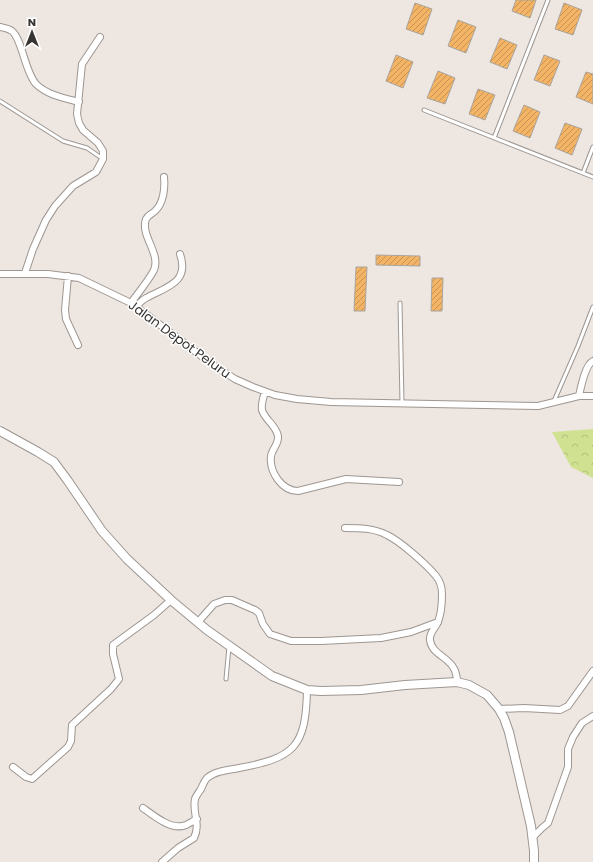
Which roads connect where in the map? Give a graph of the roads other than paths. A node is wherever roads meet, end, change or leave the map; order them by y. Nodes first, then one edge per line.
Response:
1 (548, 0) edge
2 (0, 27) edge
3 (100, 37) dead end
4 (0, 102) edge
5 (79, 102) junction
6 (424, 110) dead end
7 (494, 138) junction
8 (593, 147) edge
9 (103, 159) junction
10 (583, 173) junction
11 (164, 177) dead end
12 (593, 177) edge
13 (180, 254) dead end
14 (25, 273) junction
15 (0, 274) edge
16 (68, 276) junction
17 (400, 303) dead end
18 (134, 304) junction
19 (593, 307) edge
20 (78, 345) dead end
21 (593, 361) edge
22 (265, 392) junction
23 (579, 396) junction
24 (593, 396) edge
25 (402, 403) junction
26 (553, 403) junction
27 (0, 431) edge
28 (399, 482) dead end
29 (345, 528) dead end
30 (171, 600) junction
31 (198, 622) junction
32 (438, 622) junction
33 (229, 646) junction
34 (593, 671) edge
35 (226, 679) dead end
36 (457, 682) junction
37 (307, 690) junction
38 (499, 709) junction
39 (593, 716) edge
40 (13, 767) dead end
41 (143, 808) dead end
42 (197, 819) junction
43 (532, 838) junction
44 (162, 862) edge
45 (534, 862) edge

1 - 7 lane
2 - 5 street
3 - 5 street
4 - 9 lane
5 - 9 street
6 - 7 lane
7 - 10 lane
8 - 10 lane
9 - 14 street
10 - 12 lane
11 - 18 street
13 - 18 street
14 - 15 street, Jalan Depot Peluru
14 - 16 street, Jalan Depot Peluru
16 - 18 street, Jalan Depot Peluru
16 - 20 street
17 - 25 lane
18 - 22 street, Jalan Depot Peluru
19 - 26 lane
21 - 23 street
22 - 25 street, Jalan Depot Peluru
22 - 28 street
23 - 24 street, Jalan Depot Peluru
23 - 26 street, Jalan Depot Peluru
25 - 26 street, Jalan Depot Peluru
27 - 30 street
29 - 32 street
30 - 31 street
30 - 40 street
31 - 32 street
31 - 33 street
32 - 36 street
33 - 35 lane
33 - 37 street
34 - 38 street
36 - 37 street
36 - 38 street
37 - 42 street
38 - 43 street
39 - 43 street
41 - 42 street
42 - 44 street
43 - 45 street

